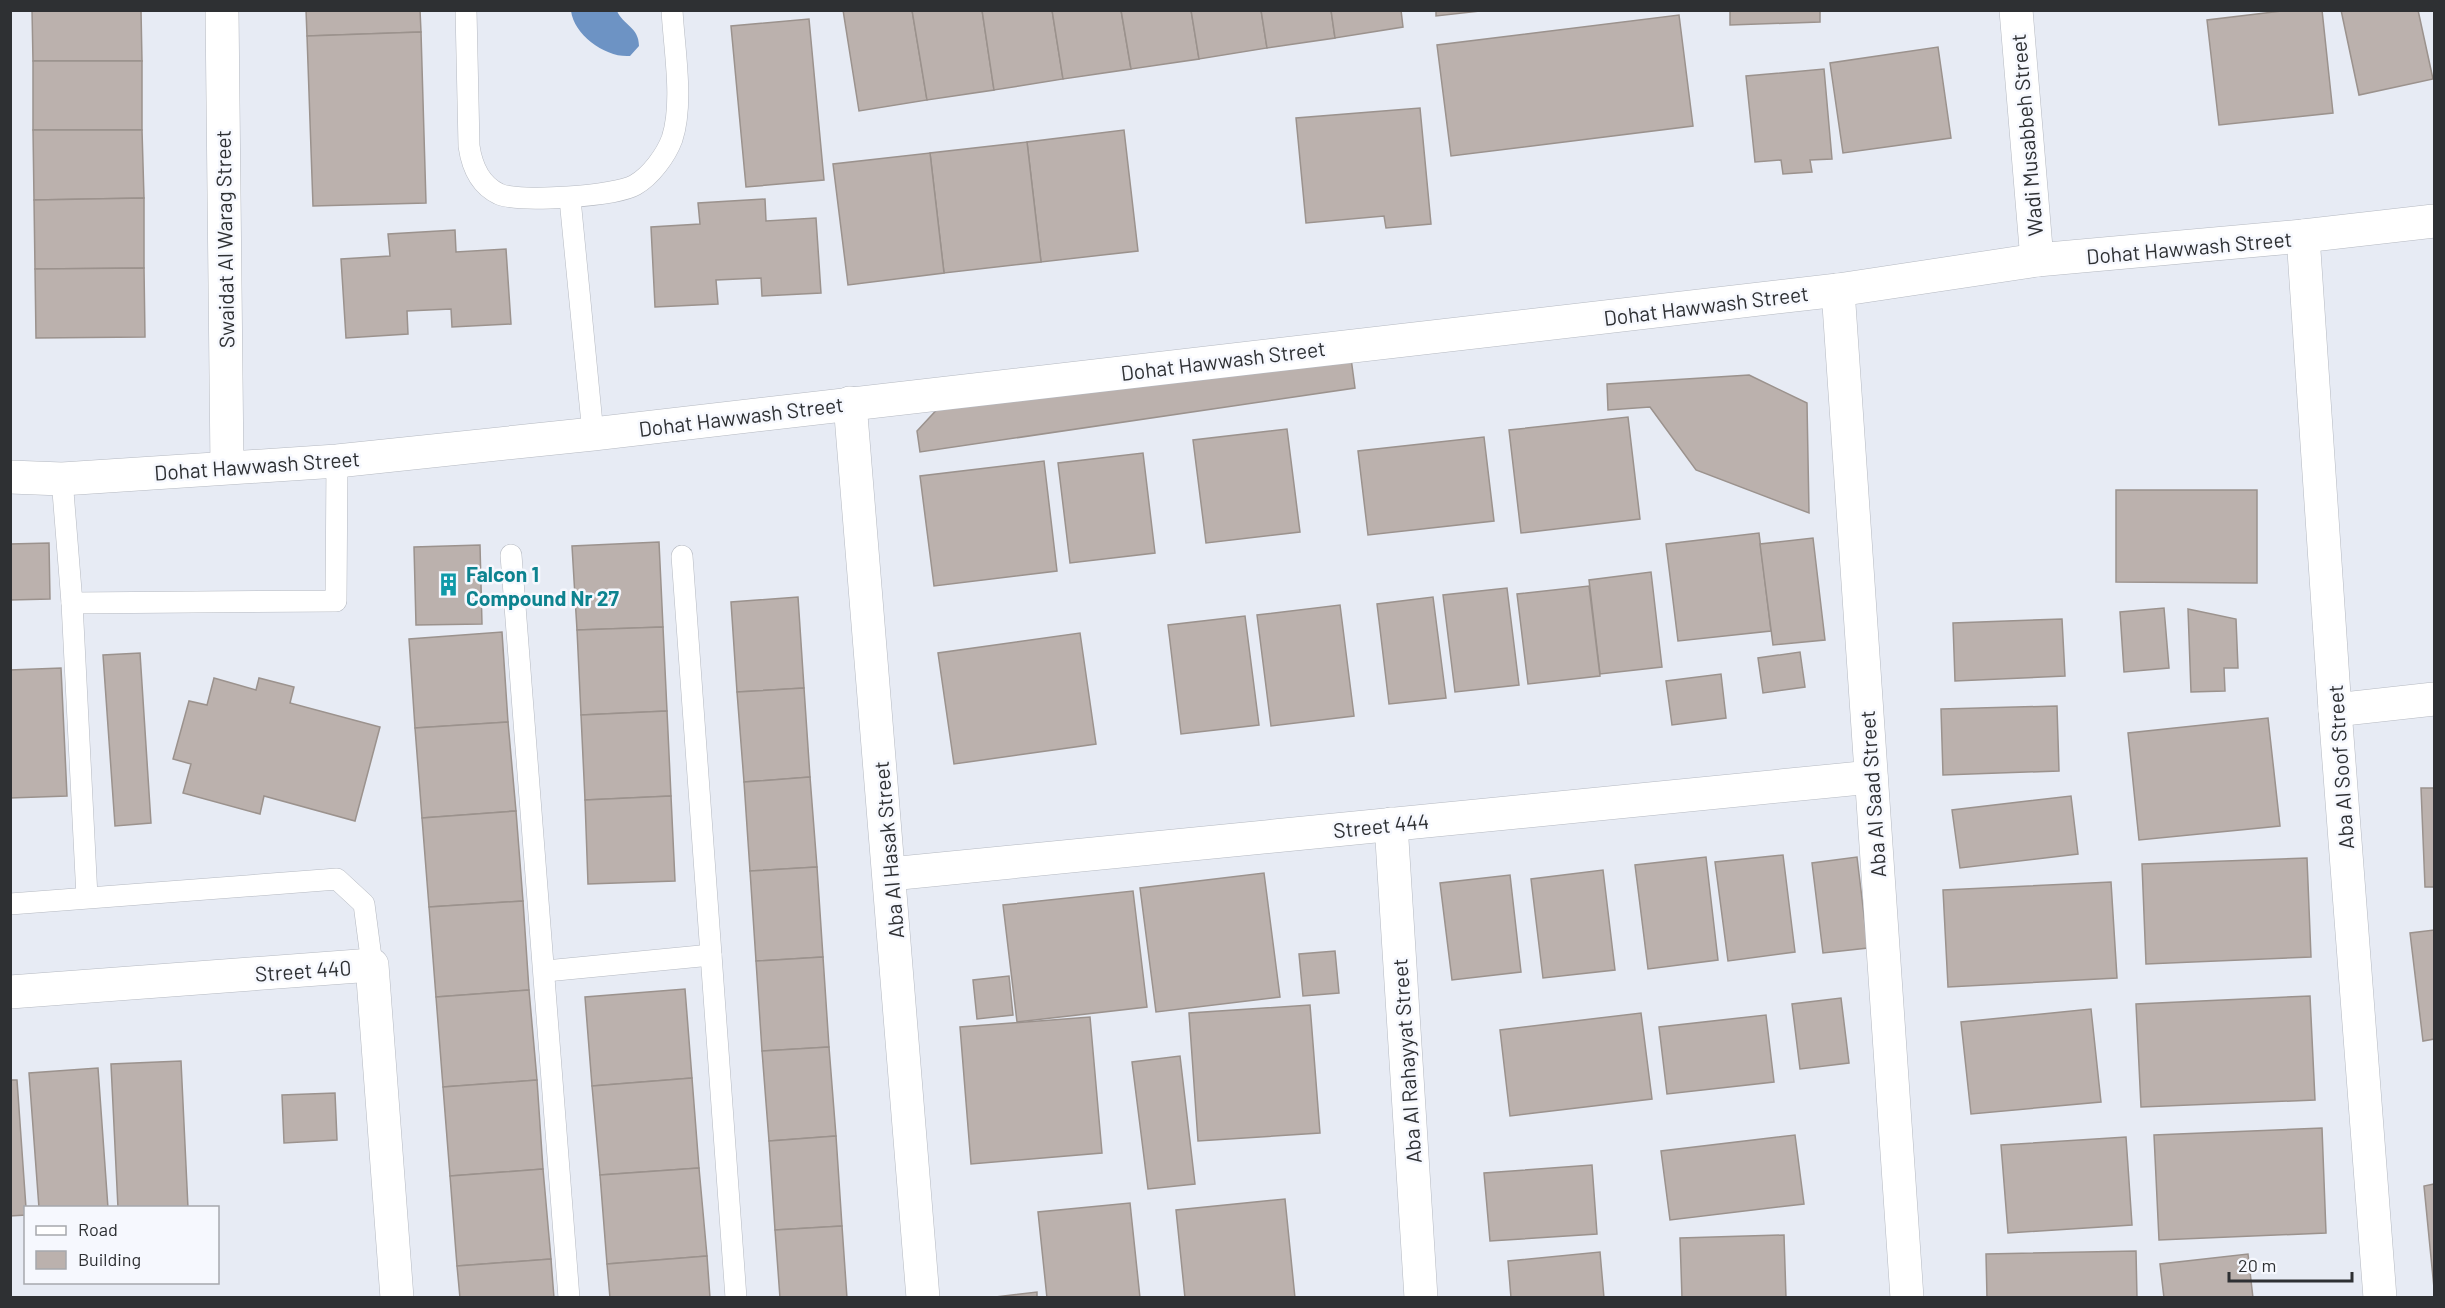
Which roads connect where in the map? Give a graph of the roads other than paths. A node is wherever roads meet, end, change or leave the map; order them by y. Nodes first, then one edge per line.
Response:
1 (222, 10) edge
2 (466, 10) edge
3 (672, 10) edge
4 (2016, 10) edge
5 (570, 199) junction
6 (2434, 221) edge
7 (2303, 236) junction
8 (2037, 260) junction
9 (1838, 290) junction
10 (850, 403) junction
11 (593, 434) junction
12 (337, 461) junction
13 (227, 467) junction
14 (10, 477) edge
15 (62, 478) junction
16 (511, 555) dead end
17 (682, 556) dead end
18 (72, 603) junction
19 (2434, 699) edge
20 (2335, 710) junction
21 (1871, 777) junction
22 (1390, 824) junction
23 (890, 874) junction
24 (87, 897) junction
25 (10, 903) edge
26 (711, 954) junction
27 (372, 965) junction
28 (546, 971) junction
29 (10, 992) edge
30 (397, 1298) edge
31 (569, 1298) edge
32 (736, 1298) edge
33 (923, 1298) edge
34 (1421, 1298) edge
35 (1907, 1298) edge
36 (2380, 1298) edge

1 - 13 street, Swaidat Al Warag Street
2 - 5 lane
3 - 5 lane
4 - 8 street, Wadi Musabbeh Street
5 - 11 lane
6 - 7 street, Dohat Hawwash Street
7 - 8 street, Dohat Hawwash Street
7 - 20 street, Aba Al Soof Street
8 - 9 street, Dohat Hawwash Street
9 - 10 street, Dohat Hawwash Street
9 - 21 street, Aba Al Saad Street
10 - 11 street, Dohat Hawwash Street
10 - 23 street, Aba Al Hasak Street
11 - 12 street, Dohat Hawwash Street
12 - 13 street, Dohat Hawwash Street
12 - 18 lane
13 - 15 street, Dohat Hawwash Street
14 - 15 street, Dohat Hawwash Street
15 - 18 lane
16 - 28 lane
17 - 26 lane
18 - 24 lane
19 - 20 street
20 - 36 street, Aba Al Soof Street
21 - 22 street, Street 444
21 - 35 street, Aba Al Saad Street
22 - 23 street, Street 444
22 - 34 street, Aba Al Rahayyat Street
23 - 33 street, Aba Al Hasak Street
24 - 25 lane
24 - 27 lane
26 - 28 lane
26 - 32 lane
27 - 29 street, Street 440
27 - 30 street, Street 440
28 - 31 lane

